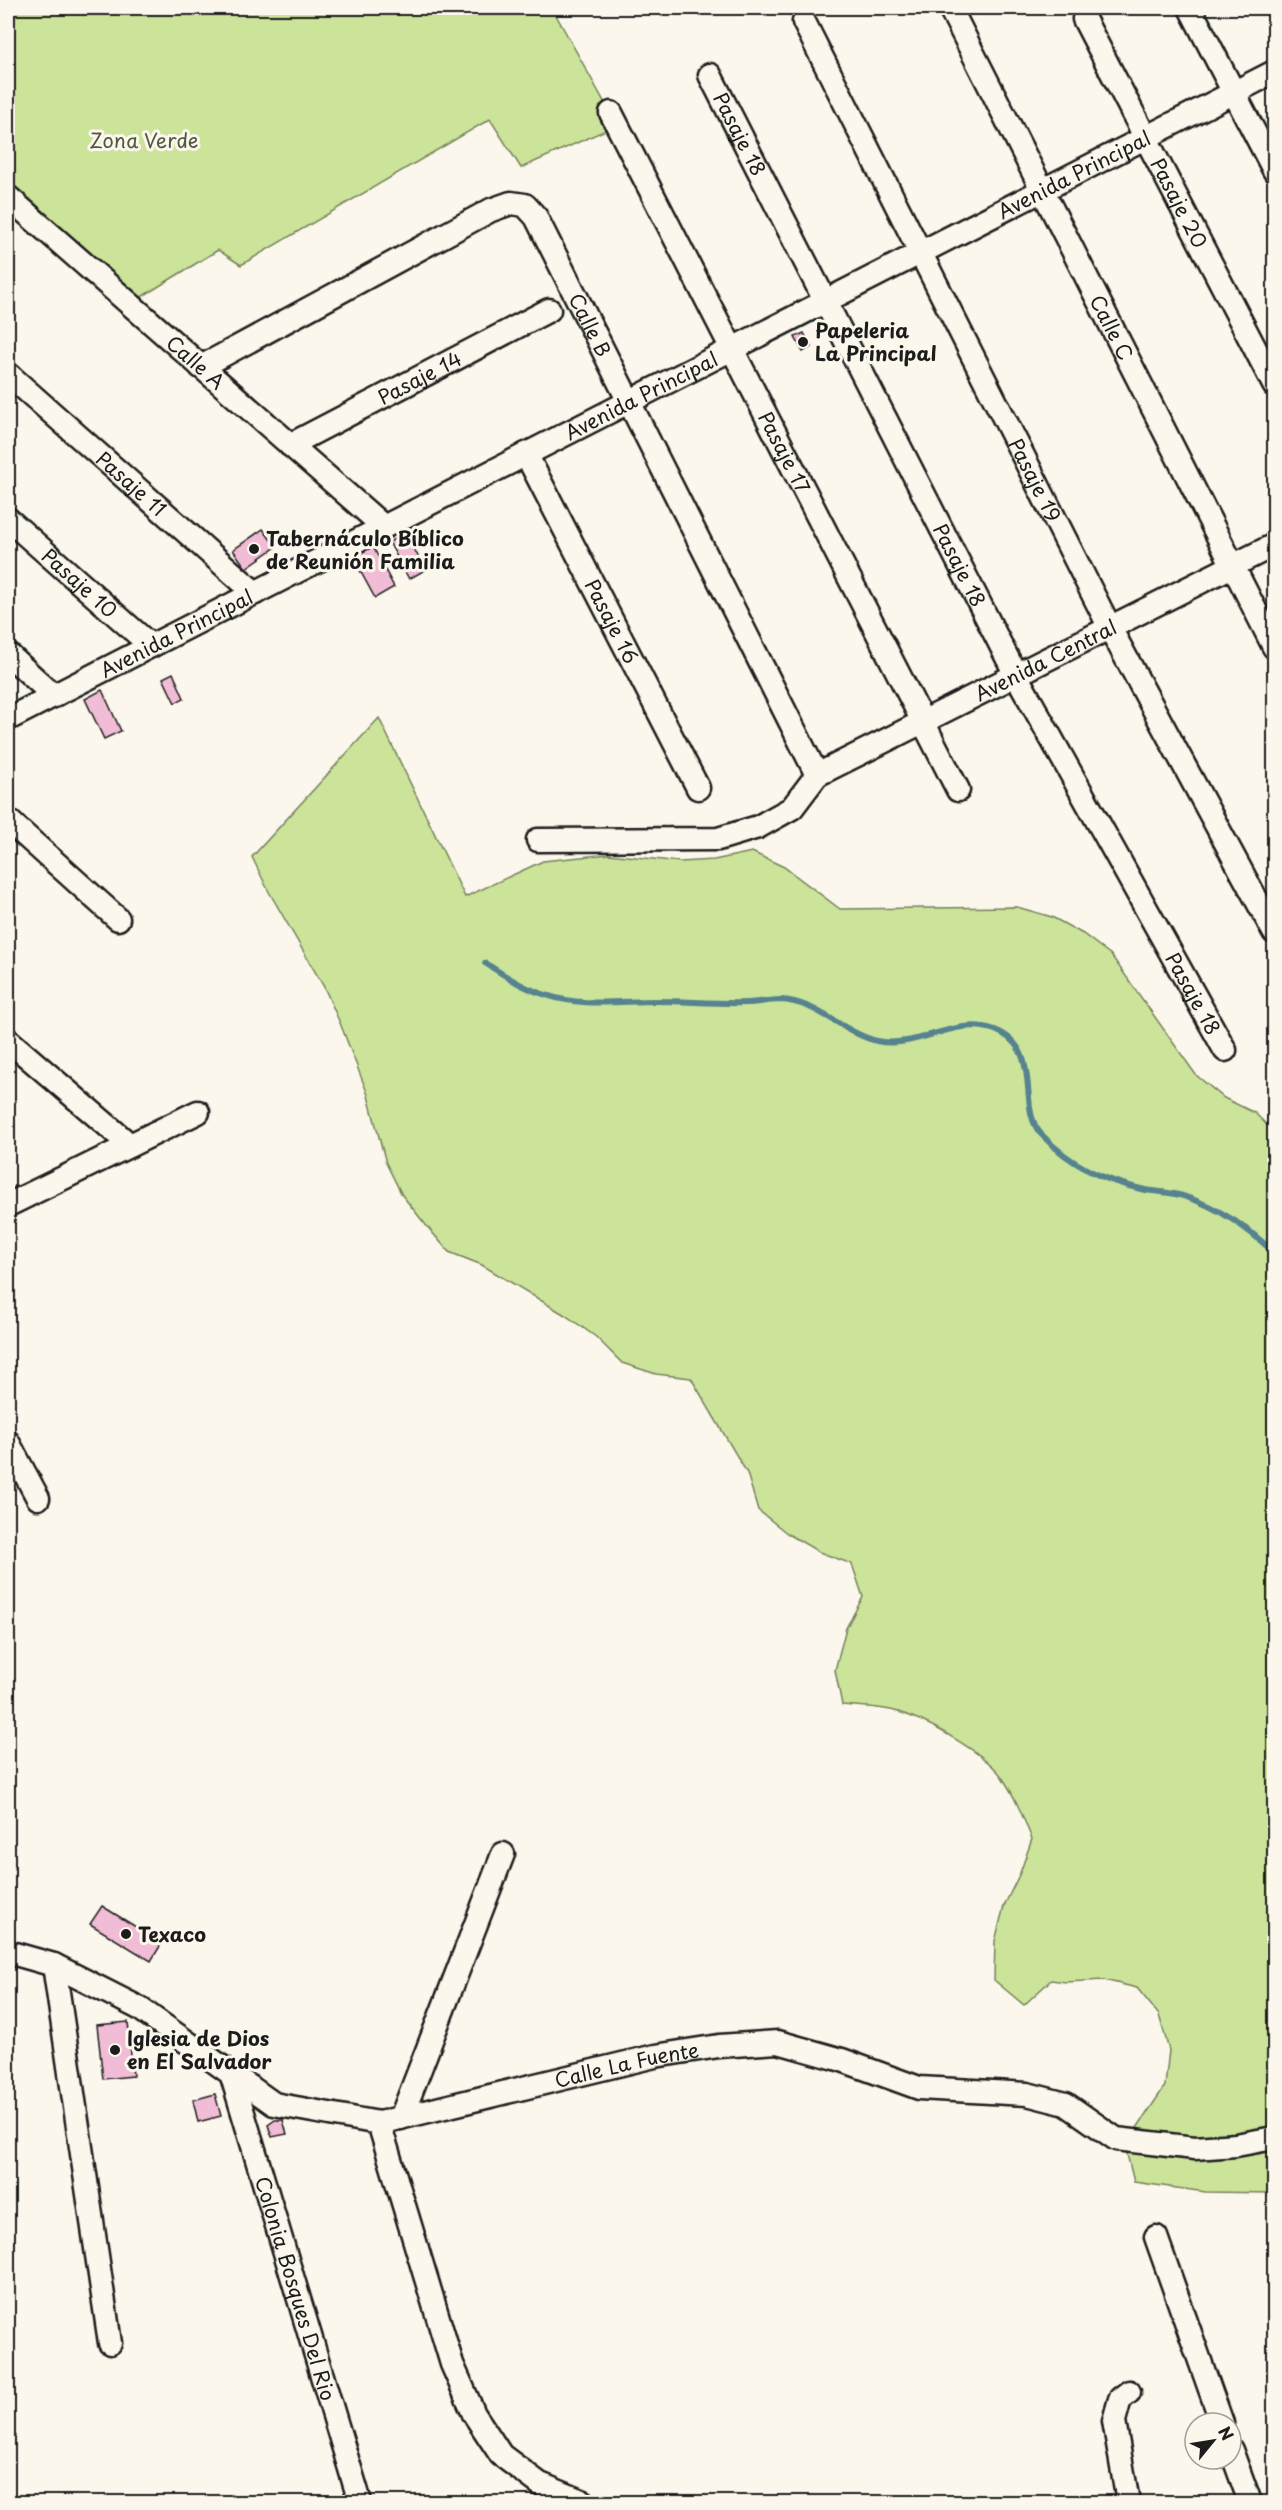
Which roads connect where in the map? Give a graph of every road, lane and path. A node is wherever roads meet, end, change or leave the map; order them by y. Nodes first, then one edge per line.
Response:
1 (950, 8) edge
2 (1190, 8) edge
3 (1084, 19) dead end
4 (804, 22) dead end
5 (1275, 72) edge
6 (710, 75) dead end
7 (1234, 92) junction
8 (611, 113) dead end
9 (1145, 138) junction
10 (1275, 170) edge
11 (1043, 190) junction
12 (8, 197) edge
13 (17, 219) edge
14 (921, 252) junction
15 (825, 301) junction
16 (549, 310) dead end
17 (732, 349) junction
18 (201, 367) junction
19 (8, 374) edge
20 (1275, 386) edge
21 (629, 402) junction
22 (290, 445) junction
23 (526, 454) junction
24 (8, 519) edge
25 (384, 527) junction
26 (1275, 545) edge
27 (1233, 566) junction
28 (255, 593) junction
29 (1110, 628) junction
30 (151, 646) junction
31 (1275, 647) edge
32 (8, 654) edge
33 (1016, 675) junction
34 (54, 696) junction
35 (8, 719) edge
36 (923, 722) junction
37 (817, 775) junction
38 (698, 788) dead end
39 (958, 790) dead end
40 (8, 819) edge
41 (538, 840) dead end
42 (118, 919) dead end
43 (1275, 932) edge
44 (8, 1040) edge
45 (1225, 1050) dead end
46 (198, 1112) dead end
47 (130, 1145) junction
48 (8, 1205) edge
49 (8, 1442) edge
50 (38, 1498) dead end
51 (504, 1854) dead end
52 (8, 1952) edge
53 (54, 1965) junction
54 (231, 2073) junction
55 (401, 2118) junction
56 (379, 2123) junction
57 (1275, 2128) edge
58 (1275, 2138) edge
59 (1236, 2145) junction
60 (1156, 2237) dead end
61 (110, 2343) dead end
62 (1129, 2392) dead end
63 (1218, 2411) edge
64 (1239, 2471) edge
65 (360, 2502) edge
66 (584, 2502) edge
67 (1128, 2502) edge
68 (1250, 2502) edge

1 - 11 street, Calle C
2 - 7 street
3 - 9 street, Pasaje 20
4 - 14 street, Pasaje 19
5 - 7 street, Avenida Principal
6 - 15 street, Pasaje 18
7 - 9 street, Avenida Principal
7 - 10 street
8 - 17 street, Pasaje 17
9 - 11 street, Avenida Principal
9 - 20 street, Pasaje 20
11 - 14 street, Avenida Principal
11 - 27 street, Calle C
12 - 13 street, Calle A
13 - 18 street, Calle A
14 - 15 street, Avenida Principal
14 - 29 street, Pasaje 19
15 - 17 street, Avenida Principal
15 - 33 street, Pasaje 18
16 - 22 street, Pasaje 14
17 - 21 street, Avenida Principal
17 - 36 street, Pasaje 17
18 - 21 street, Calle B
18 - 22 street, Calle A
19 - 28 street, Pasaje 11
21 - 23 street, Avenida Principal
21 - 37 street, Calle B
22 - 25 street, Calle A
23 - 25 street, Avenida Principal
23 - 38 street, Pasaje 16
24 - 30 street, Pasaje 10
25 - 28 street, Avenida Principal
26 - 27 street, Avenida Central
27 - 29 street, Avenida Central
27 - 31 street, Calle C
28 - 30 street, Avenida Principal
29 - 33 street, Avenida Central
29 - 43 street, Pasaje 19
30 - 34 street, Avenida Principal
32 - 34 street
33 - 36 street, Avenida Central
33 - 45 street, Pasaje 18
34 - 35 street, Avenida Principal
36 - 37 street, Avenida Central
36 - 39 street, Pasaje 17
37 - 41 street
40 - 42 street
44 - 47 street
46 - 47 street
47 - 48 street
49 - 50 street
51 - 55 street
52 - 53 street, Calle La Fuente
53 - 54 street, Calle La Fuente
53 - 61 street
54 - 56 street, Calle La Fuente
54 - 65 street, Colonia Bosques Del Rio
55 - 56 street, Calle La Fuente
55 - 59 street, Calle La Fuente
56 - 66 street
57 - 59 street
58 - 59 street, Calle La Fuente
60 - 63 street
62 - 67 street
64 - 68 street

